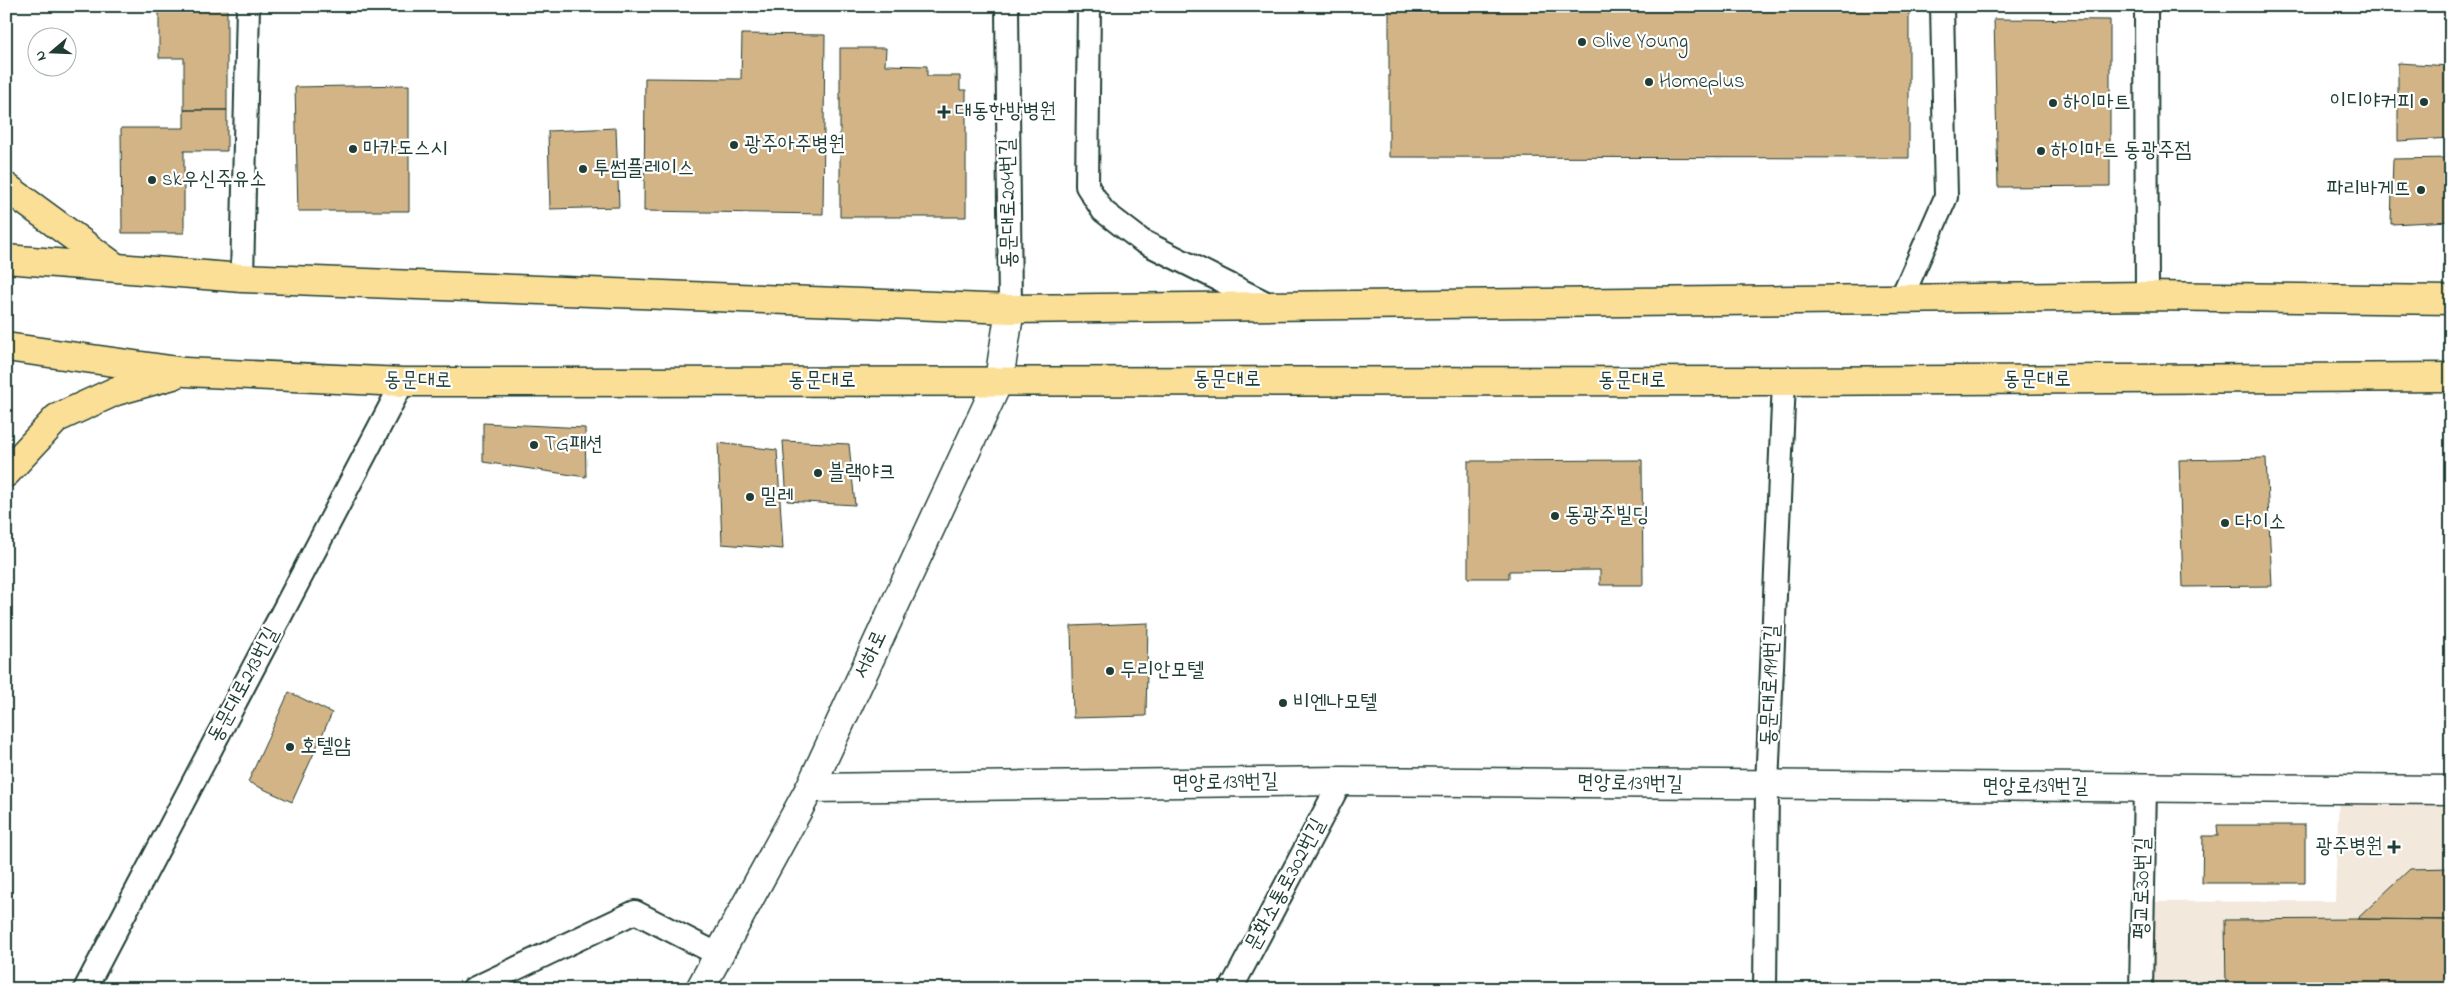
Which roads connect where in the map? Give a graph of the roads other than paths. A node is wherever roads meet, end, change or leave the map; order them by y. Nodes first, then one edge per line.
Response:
1 (248, 6) edge
2 (1007, 6) edge
3 (1089, 6) edge
4 (1942, 6) edge
5 (2146, 6) edge
6 (6, 187) edge
7 (6, 259) edge
8 (114, 267) junction
9 (242, 278) junction
10 (2147, 296) junction
11 (1901, 299) junction
12 (2451, 300) edge
13 (1270, 305) junction
14 (1010, 309) junction
15 (6, 346) edge
16 (185, 372) junction
17 (2451, 377) edge
18 (999, 380) junction
19 (1784, 381) junction
20 (403, 382) junction
21 (6, 473) edge
22 (1340, 781) junction
23 (1767, 786) junction
24 (2145, 787) junction
25 (810, 788) junction
26 (2451, 790) edge
27 (719, 955) junction
28 (85, 989) edge
29 (474, 989) edge
30 (700, 989) edge
31 (1231, 989) edge
32 (1765, 989) edge
33 (2142, 989) edge

1 - 9 lane
2 - 14 lane, 동문대로204번길
3 - 13 lane
4 - 11 lane
5 - 10 lane
6 - 8 main road
7 - 8 main road
8 - 9 main road
9 - 14 main road
10 - 11 main road
10 - 12 main road
11 - 13 main road
13 - 14 main road
14 - 18 street, 서하로
15 - 16 main road, 동문대로
16 - 20 main road, 동문대로
16 - 21 main road
17 - 19 main road, 동문대로
18 - 19 main road, 동문대로
18 - 20 main road, 동문대로
18 - 25 street, 서하로
19 - 23 lane, 동문대로191번길
20 - 28 lane, 동문대로213번길
22 - 23 street, 면앙로139번길
22 - 25 street, 면앙로139번길
22 - 31 lane, 문화소통로302번길
23 - 24 street, 면앙로139번길
23 - 32 lane, 동문대로191번길
24 - 26 street, 면앙로139번길
24 - 33 lane, 평교로30번길
25 - 27 street, 서하로
27 - 29 lane
27 - 30 street, 서하로

